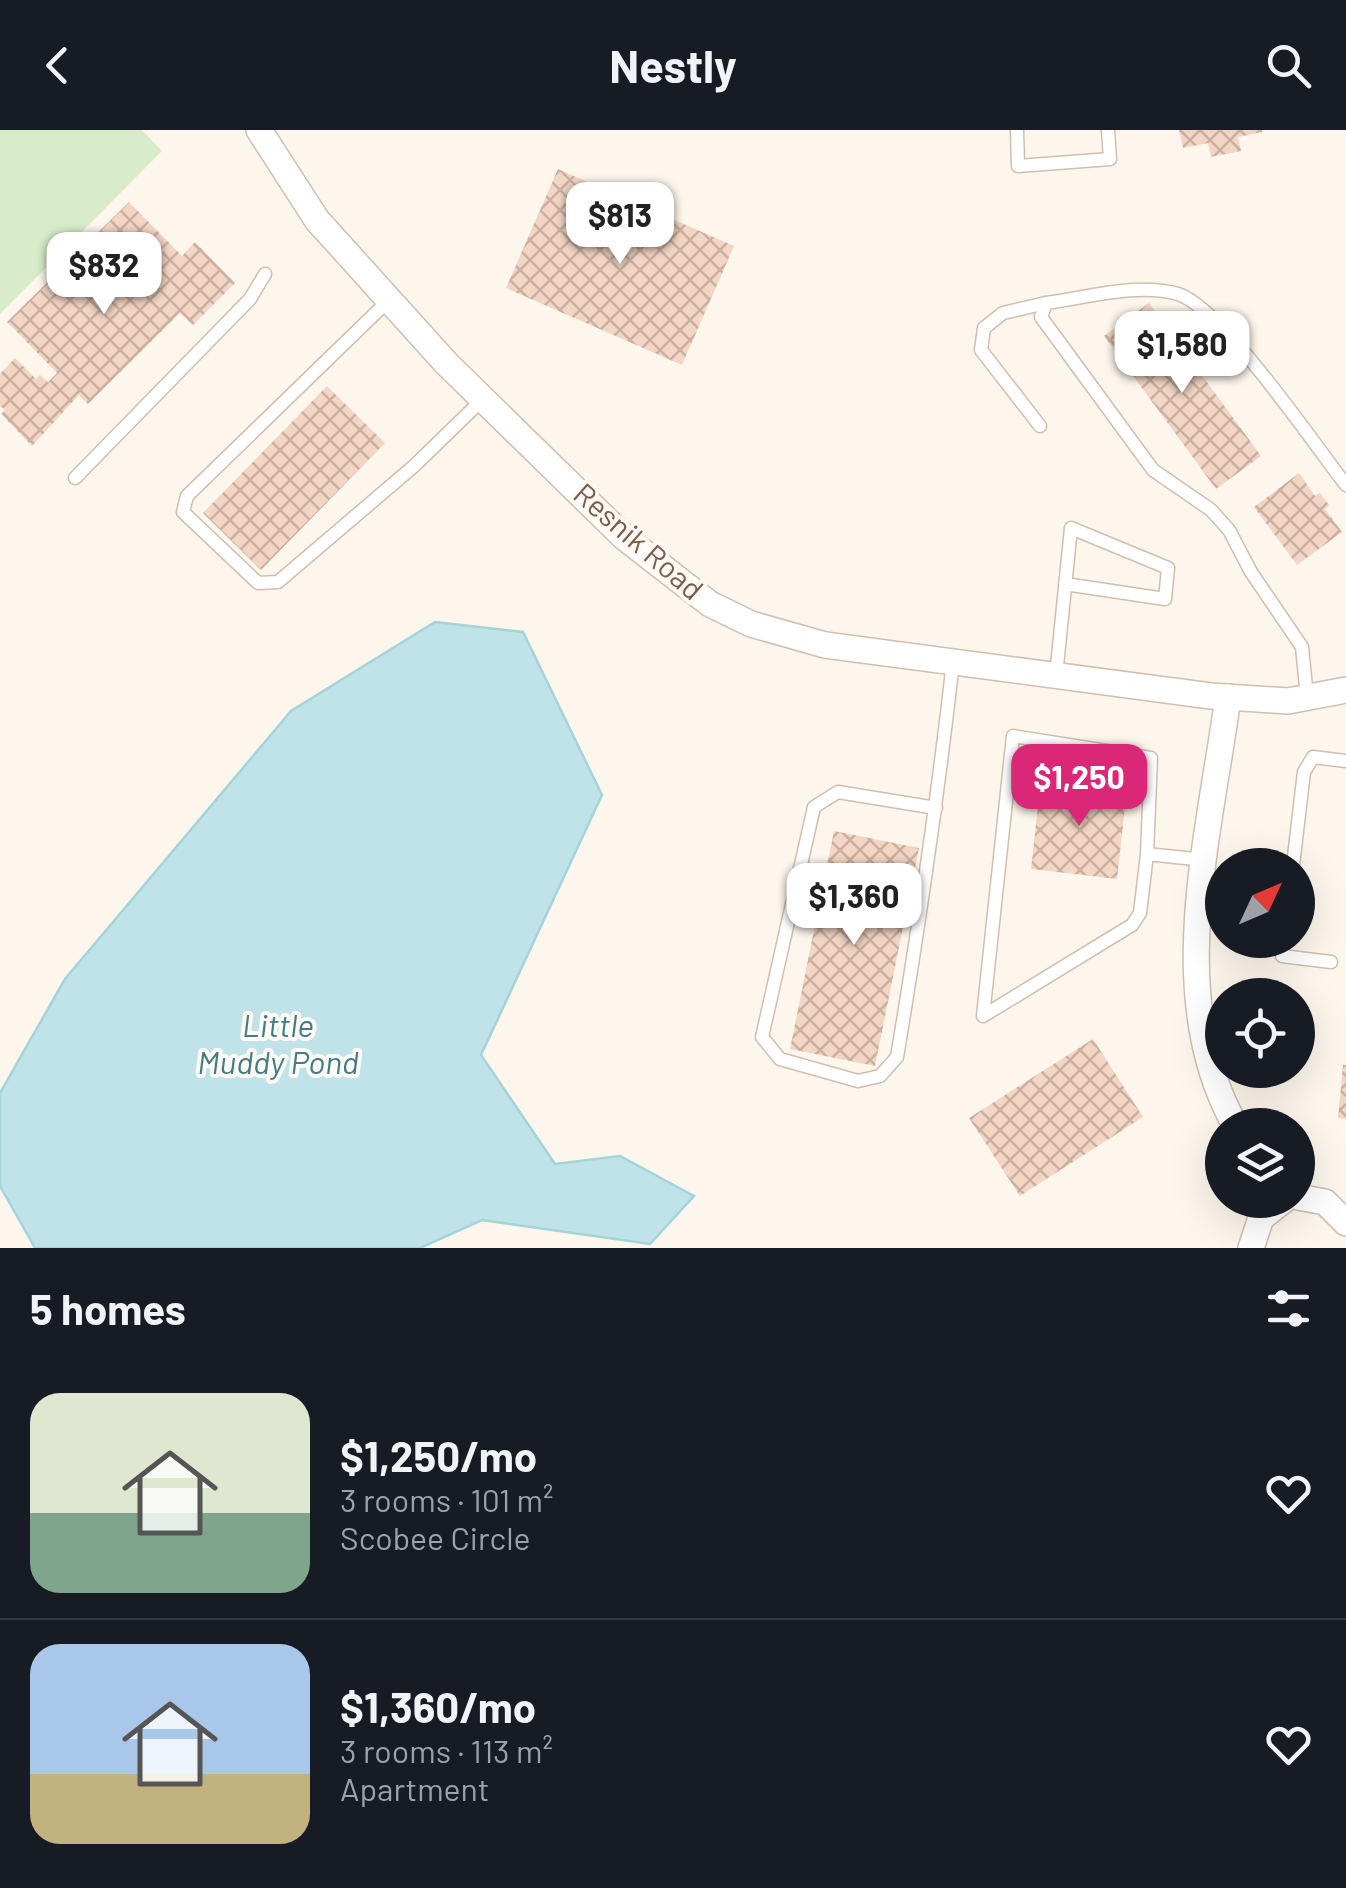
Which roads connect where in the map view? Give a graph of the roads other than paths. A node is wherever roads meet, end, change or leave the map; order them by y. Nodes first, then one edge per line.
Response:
1 (260, 130) edge
2 (1017, 130) edge
3 (1108, 130) edge
4 (266, 274) dead end
5 (389, 300) junction
6 (1046, 302) junction
7 (483, 399) junction
8 (1040, 426) dead end
9 (75, 478) dead end
10 (1346, 485) edge
11 (1065, 584) junction
12 (952, 662) junction
13 (1056, 676) junction
14 (1346, 690) edge
15 (1228, 697) junction
16 (1307, 698) junction
17 (1346, 761) edge
18 (936, 808) junction
19 (1208, 848) edge
20 (1295, 848) edge
21 (1147, 854) junction
22 (1205, 860) edge
23 (1205, 878) edge
24 (1298, 958) edge
25 (1331, 962) dead end
26 (1227, 1108) edge
27 (1315, 1202) edge
28 (1265, 1218) edge
29 (1346, 1223) edge
30 (1252, 1248) edge

1 - 5 street, Resnik Road
2 - 3 lane
4 - 9 lane
5 - 7 street, Resnik Road
5 - 7 lane
6 - 8 lane
6 - 10 lane
6 - 16 lane
7 - 12 street, Resnik Road
11 - 11 lane
11 - 13 lane
12 - 13 street, Resnik Road
12 - 18 lane
13 - 15 street, Resnik Road
14 - 16 street, Resnik Road
15 - 16 street, Resnik Road
15 - 19 street
17 - 20 lane
18 - 18 lane
21 - 21 lane
21 - 22 lane
23 - 26 street
24 - 25 lane
27 - 29 street
28 - 30 street

